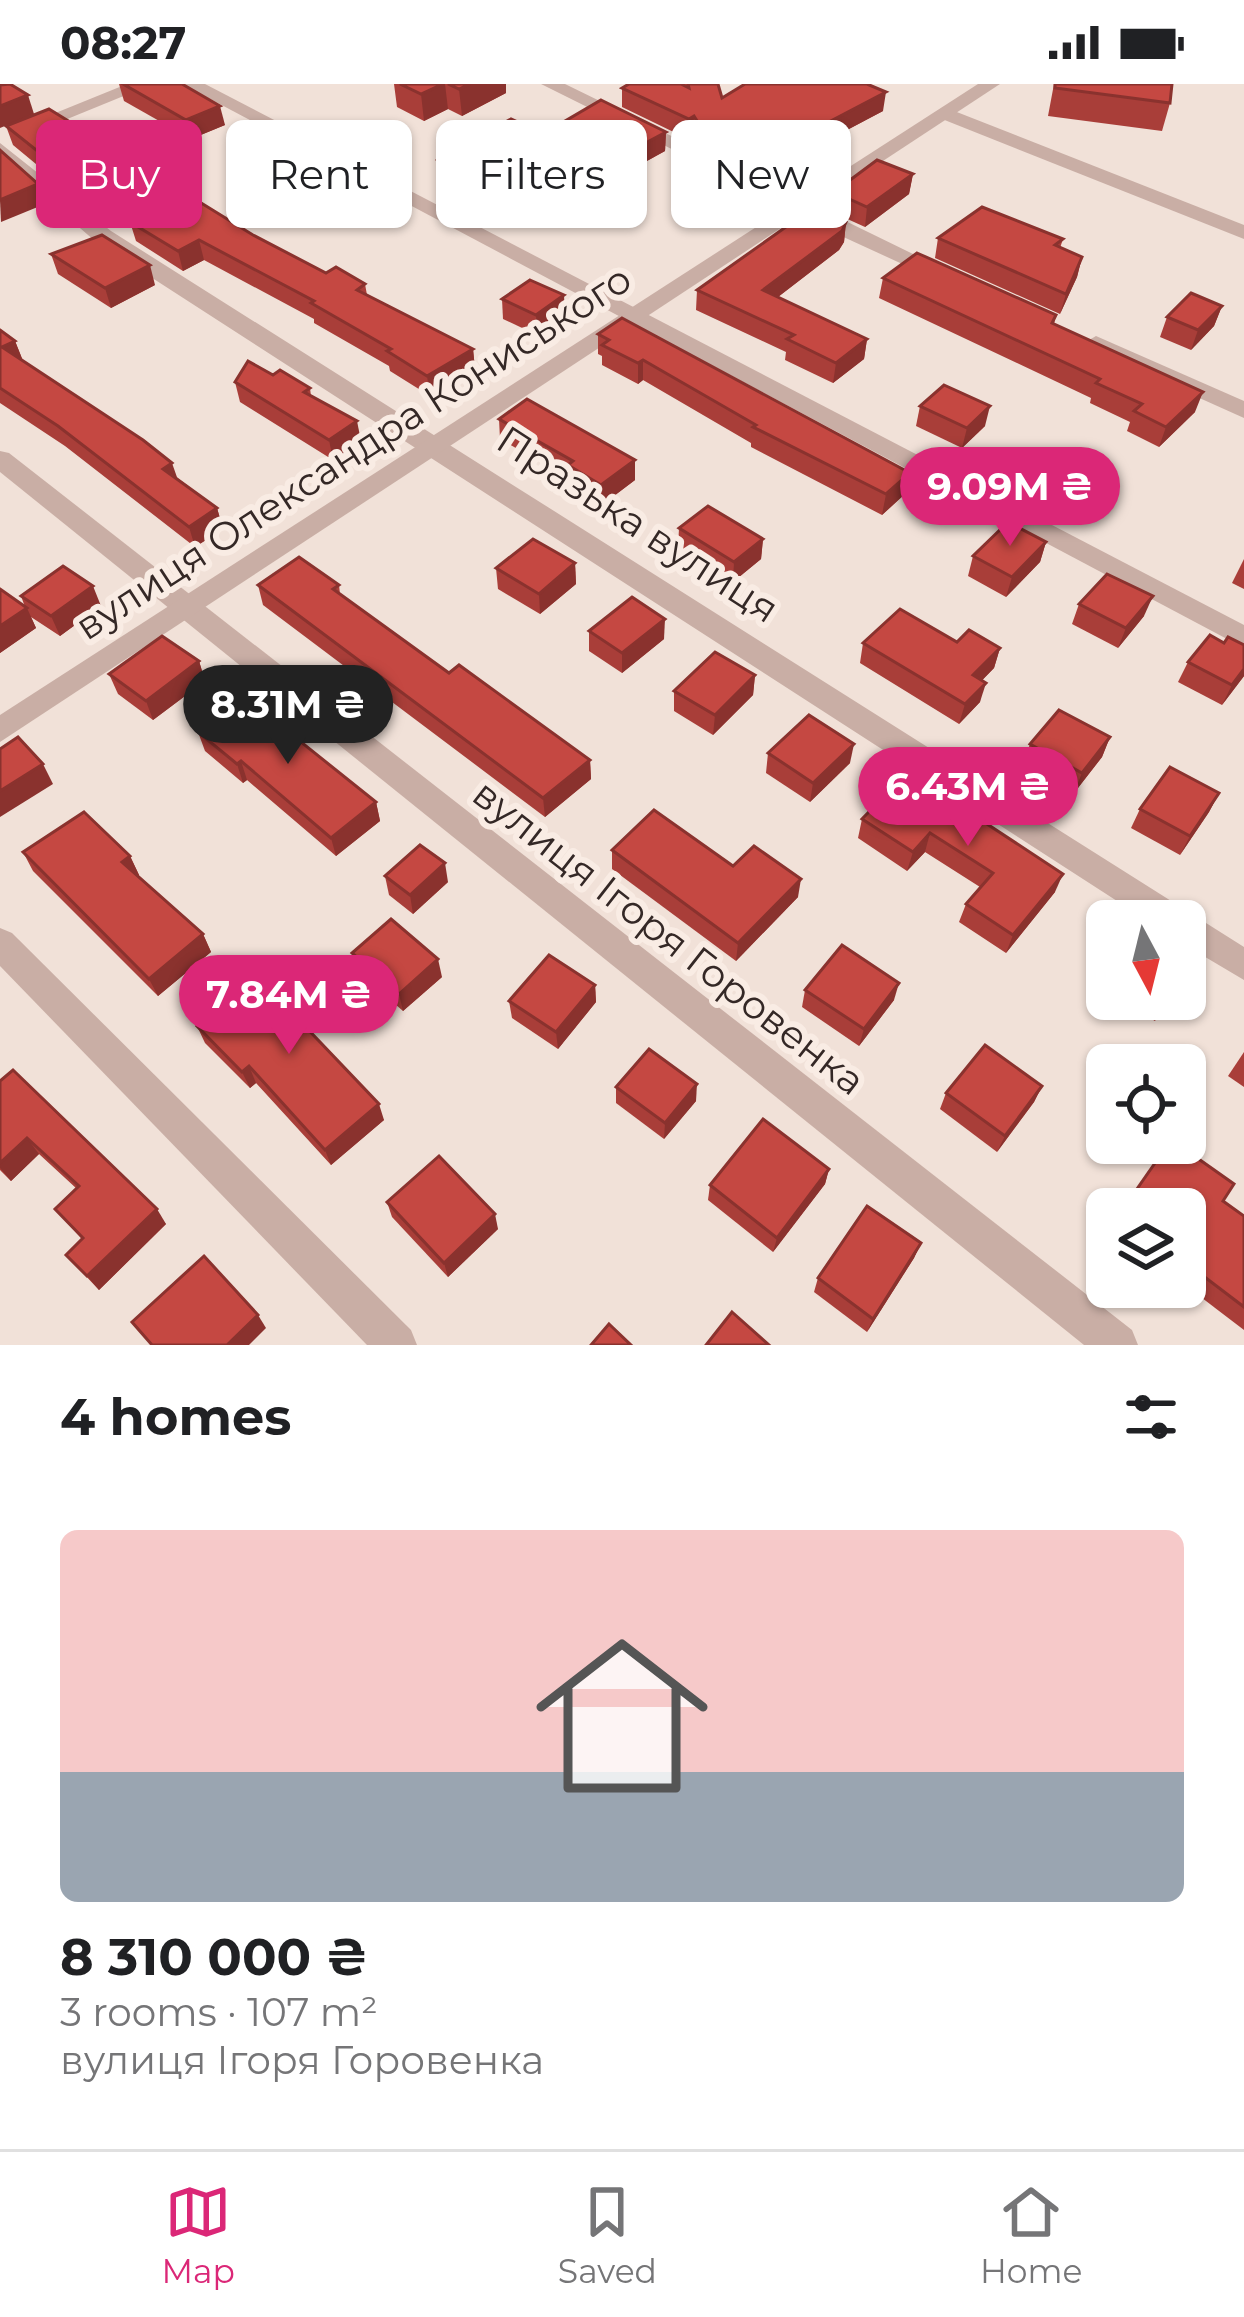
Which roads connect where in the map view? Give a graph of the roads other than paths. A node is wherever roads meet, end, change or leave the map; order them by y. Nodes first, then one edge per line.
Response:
1 (144, 84) edge
2 (191, 84) edge
3 (550, 84) edge
4 (991, 84) edge
5 (944, 113) junction
6 (0, 139) edge
7 (671, 143) edge
8 (0, 149) edge
9 (851, 173) edge
10 (765, 228) edge
11 (840, 228) edge
12 (1244, 233) edge
13 (967, 285) edge
14 (634, 314) junction
15 (1073, 333) edge
16 (1244, 410) edge
17 (435, 443) junction
18 (0, 459) edge
19 (186, 608) junction
20 (1244, 638) edge
21 (0, 730) edge
22 (1143, 900) edge
23 (1206, 940) edge
24 (0, 943) edge
25 (1244, 964) edge
26 (396, 1345) edge
27 (1117, 1345) edge

1 - 6 street
2 - 14 street
3 - 7 street
4 - 5 street, вулиця Олександра Кониського
5 - 9 street, вулиця Олександра Кониського
5 - 12 street
8 - 17 street, Празька вулиця
10 - 14 street, вулиця Олександра Кониського
11 - 13 street
14 - 17 street, вулиця Олександра Кониського
14 - 20 street
15 - 16 street
17 - 19 street, вулиця Олександра Кониського
17 - 22 street, Празька вулиця
18 - 19 street, вулиця Ігоря Горовенка
19 - 21 street, вулиця Олександра Кониського
19 - 27 street, вулиця Ігоря Горовенка
23 - 25 street
24 - 26 street

